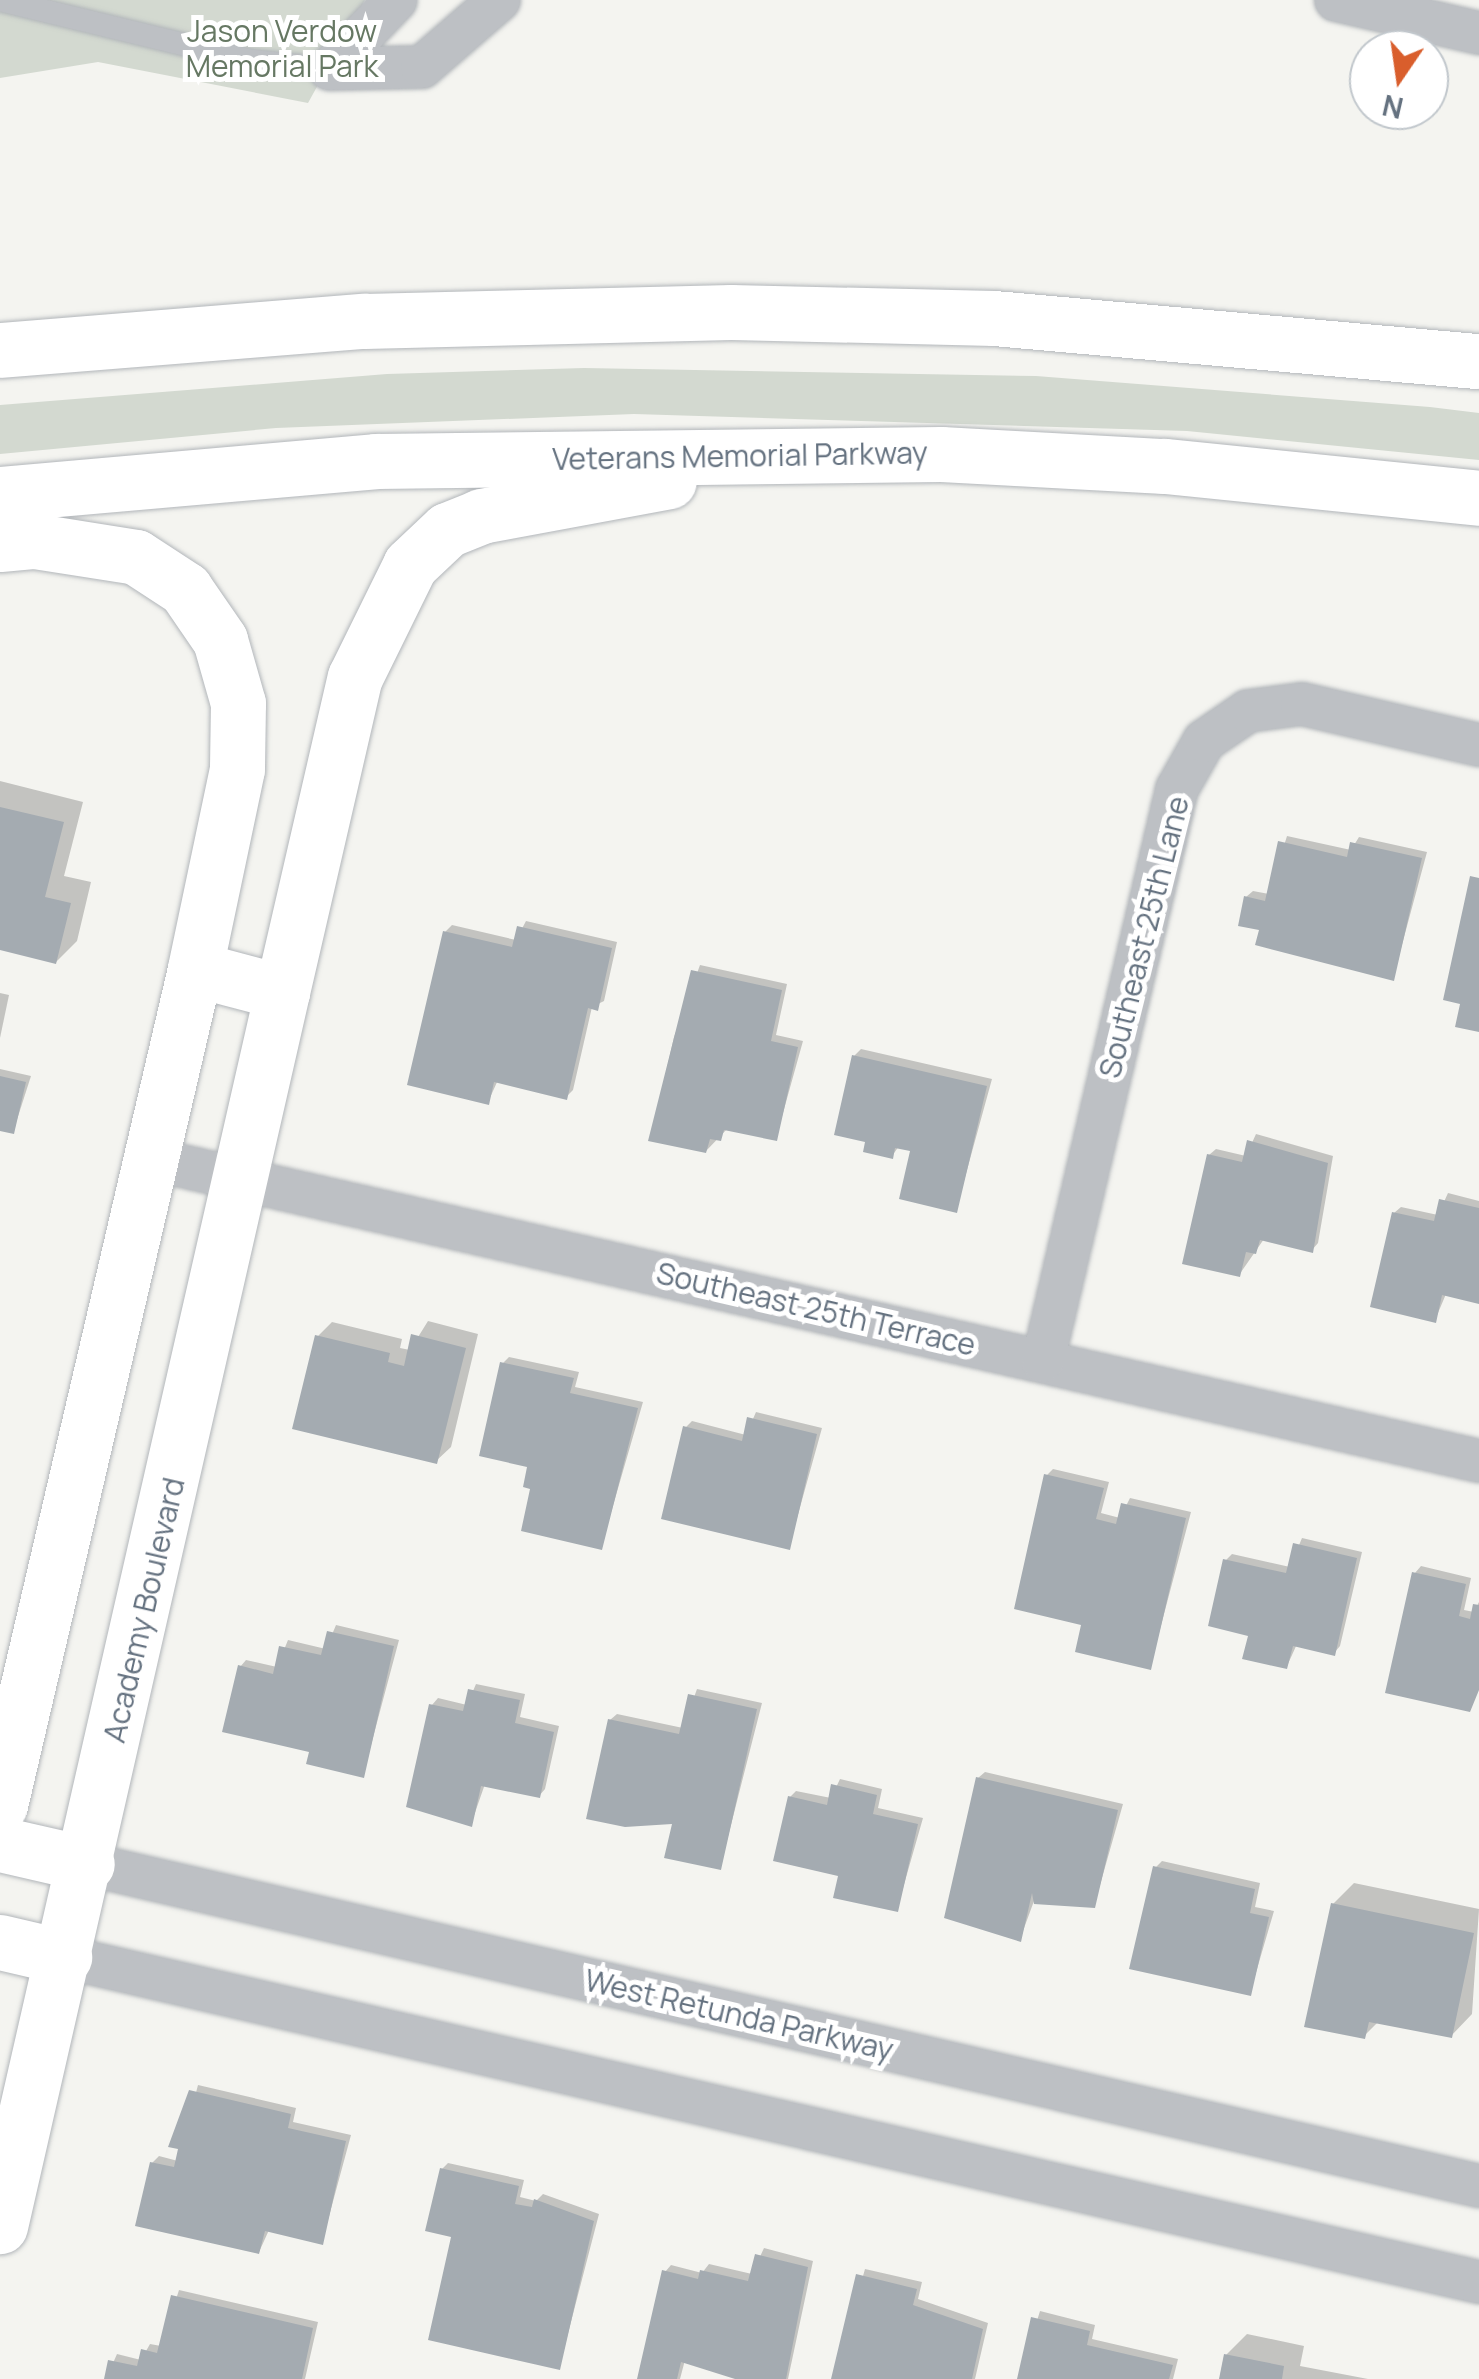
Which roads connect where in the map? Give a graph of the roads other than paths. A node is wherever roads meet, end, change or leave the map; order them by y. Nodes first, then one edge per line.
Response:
1 (0, 0) edge
2 (396, 0) edge
3 (499, 0) edge
4 (1336, 0) edge
5 (1479, 33) edge
6 (330, 69) junction
7 (0, 350) edge
8 (1479, 361) edge
9 (792, 455) junction
10 (0, 494) edge
11 (1479, 498) edge
12 (0, 544) edge
13 (1479, 745) edge
14 (196, 969) junction
15 (282, 992) junction
16 (152, 1159) junction
17 (241, 1178) junction
18 (1043, 1361) junction
19 (1479, 1462) edge
20 (0, 1806) edge
21 (0, 1844) edge
22 (88, 1864) junction
23 (0, 1942) edge
24 (64, 1957) junction
25 (1479, 2186) edge
26 (0, 2226) edge
27 (1479, 2282) edge

1 - 6 lane
2 - 6 street
3 - 6 street
4 - 5 street
7 - 8 main road
9 - 10 main road, Veterans Memorial Parkway
9 - 11 main road, Veterans Memorial Parkway
9 - 15 main road, Academy Boulevard
12 - 14 main road
13 - 18 street, Southeast 25th Lane
14 - 15 main road
14 - 16 main road
15 - 17 main road, Academy Boulevard
16 - 17 street, Southeast 25th Terrace
16 - 20 main road
17 - 18 street, Southeast 25th Terrace
17 - 22 main road, Academy Boulevard
18 - 19 street, Southeast 25th Terrace
21 - 22 main road, West Retunda Parkway
22 - 24 main road, Academy Boulevard
22 - 25 street, West Retunda Parkway
23 - 24 main road
24 - 26 main road, Academy Boulevard
24 - 27 street

